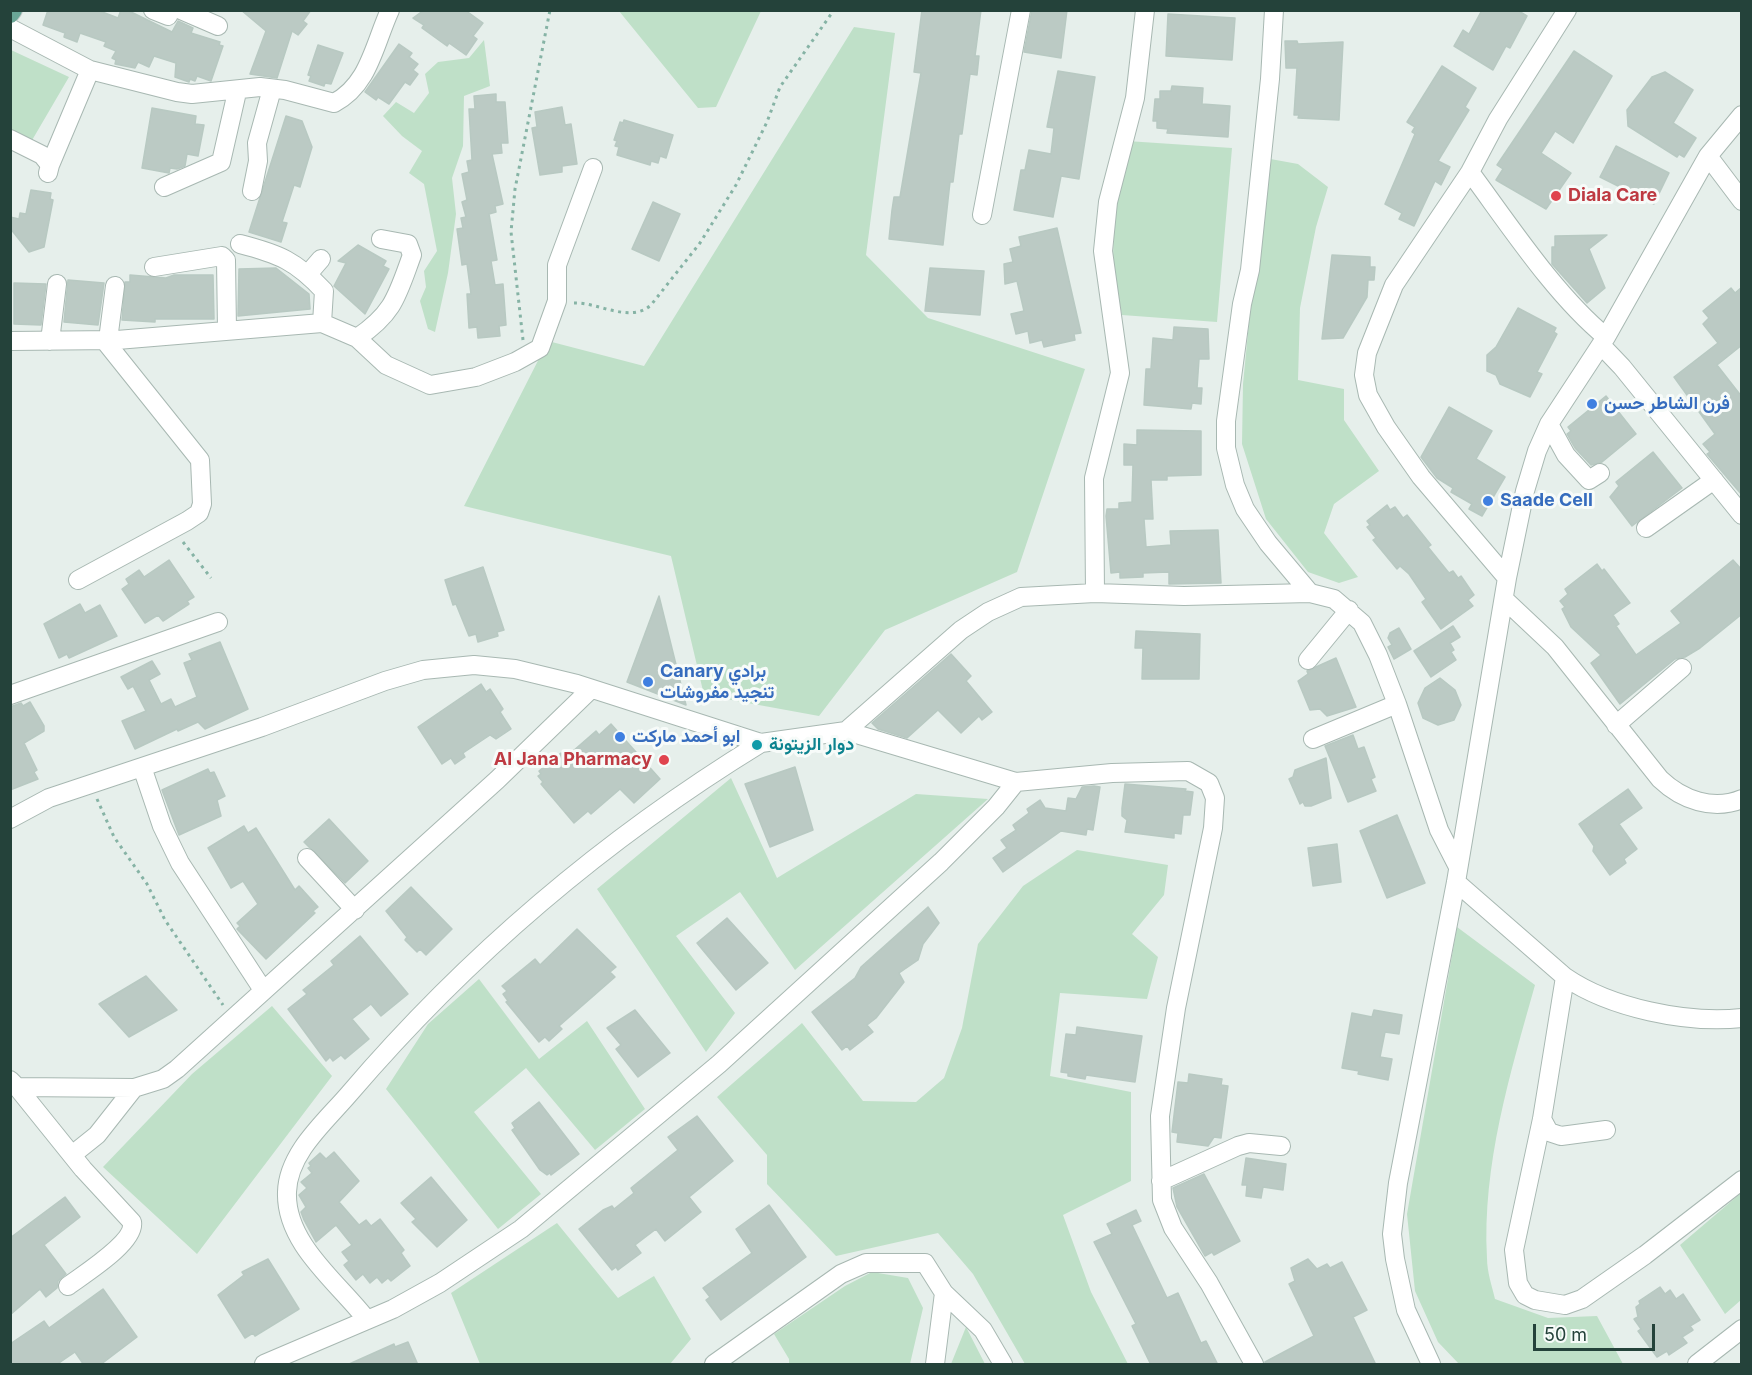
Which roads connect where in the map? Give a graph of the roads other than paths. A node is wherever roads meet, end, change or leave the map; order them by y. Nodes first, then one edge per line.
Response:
1 (153, 10) edge
2 (171, 10) edge
3 (182, 10) edge
4 (390, 10) edge
5 (1021, 10) edge
6 (1145, 10) edge
7 (1274, 10) edge
8 (1567, 10) edge
9 (218, 26) dead end
10 (10, 28) edge
11 (90, 70) junction
12 (272, 89) junction
13 (237, 92) junction
14 (1742, 115) edge
15 (10, 138) edge
16 (1708, 156) junction
17 (593, 168) dead end
18 (1470, 172) junction
19 (164, 187) dead end
20 (252, 191) dead end
21 (1742, 201) edge
22 (982, 215) dead end
23 (381, 239) dead end
24 (240, 244) dead end
25 (321, 260) dead end
26 (154, 267) dead end
27 (308, 274) junction
28 (57, 284) dead end
29 (115, 286) dead end
30 (322, 322) junction
31 (227, 330) junction
32 (357, 338) junction
33 (106, 340) junction
34 (10, 341) edge
35 (50, 341) junction
36 (1603, 341) junction
37 (1549, 424) junction
38 (1600, 473) dead end
39 (1714, 480) junction
40 (1742, 515) edge
41 (1646, 528) dead end
42 (1507, 578) junction
43 (78, 580) dead end
44 (1095, 593) junction
45 (1310, 593) junction
46 (1504, 598) junction
47 (1349, 610) junction
48 (218, 622) dead end
49 (1308, 660) dead end
50 (1682, 668) dead end
51 (591, 689) junction
52 (10, 695) edge
53 (1397, 704) junction
54 (1616, 725) junction
55 (846, 731) junction
56 (1313, 738) dead end
57 (761, 743) junction
58 (142, 767) junction
59 (1016, 782) junction
60 (1742, 799) edge
61 (10, 819) edge
62 (307, 858) dead end
63 (1457, 874) junction
64 (355, 910) junction
65 (1565, 977) junction
66 (263, 990) junction
67 (1742, 1018) edge
68 (14, 1084) edge
69 (134, 1088) junction
70 (1542, 1119) junction
71 (1606, 1130) dead end
72 (1281, 1146) dead end
73 (72, 1155) junction
74 (1742, 1180) edge
75 (1161, 1181) junction
76 (69, 1286) dead end
77 (944, 1293) junction
78 (368, 1320) junction
79 (1742, 1329) edge
80 (264, 1365) edge
81 (714, 1365) edge
82 (935, 1365) edge
83 (1004, 1365) edge
84 (1254, 1365) edge
85 (1431, 1365) edge
86 (1698, 1365) edge

1 - 2 street
3 - 9 street
4 - 12 street
5 - 22 street
6 - 44 street
7 - 45 street
8 - 18 street
10 - 11 street
11 - 13 street
11 - 15 street
12 - 13 street
12 - 20 street
13 - 19 street
14 - 16 street
16 - 21 street
16 - 36 street
17 - 32 street
18 - 36 street
18 - 42 street
23 - 32 street
24 - 27 street
25 - 27 street
26 - 31 street
27 - 30 street
28 - 35 street
29 - 33 street
30 - 31 street
30 - 32 street
31 - 33 street
33 - 35 street
33 - 43 street
34 - 35 street
36 - 37 street
36 - 39 street
37 - 38 street
37 - 42 street
39 - 40 street
39 - 41 street
42 - 46 street
44 - 45 street
44 - 55 street
45 - 47 street
46 - 54 street
46 - 63 street
47 - 49 street
47 - 53 street
48 - 52 street
50 - 54 street
51 - 57 street
51 - 58 street
51 - 64 street
53 - 56 street
53 - 63 street
54 - 60 street
55 - 57 street
55 - 59 street
57 - 78 street
58 - 61 street
58 - 66 street
59 - 75 street
59 - 78 street
62 - 64 street
63 - 65 street
63 - 85 street
64 - 66 street
65 - 67 street
65 - 70 street
66 - 69 street
68 - 69 street
68 - 73 street
69 - 73 street
70 - 71 street
70 - 74 street
72 - 75 street
73 - 76 street
75 - 84 street
77 - 81 street
77 - 82 street
77 - 83 street
78 - 80 street
79 - 86 street

